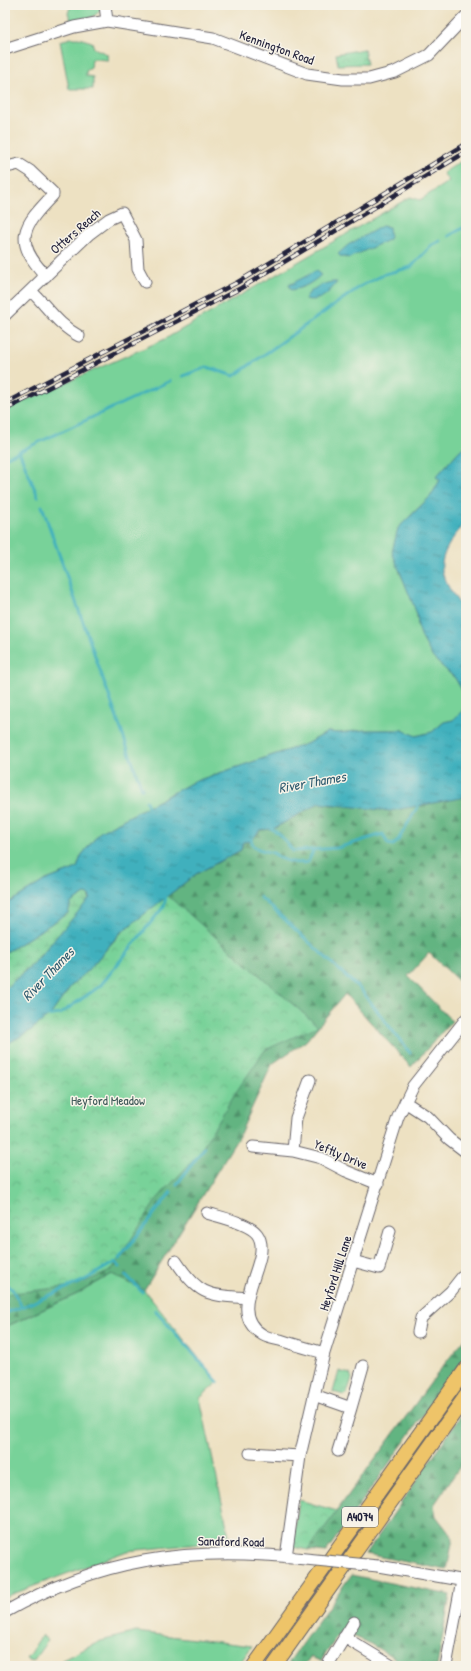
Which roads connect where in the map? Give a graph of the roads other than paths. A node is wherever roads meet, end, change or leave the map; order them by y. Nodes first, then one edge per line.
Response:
1 (105, 5) edge
2 (466, 16) edge
3 (107, 21) junction
4 (5, 49) edge
5 (11, 166) dead end
6 (46, 276) junction
7 (145, 282) dead end
8 (31, 291) junction
9 (5, 315) edge
10 (79, 336) dead end
11 (466, 1019) edge
12 (310, 1080) dead end
13 (405, 1102) junction
14 (253, 1147) dead end
15 (293, 1151) junction
16 (466, 1152) edge
17 (378, 1184) junction
18 (207, 1213) dead end
19 (390, 1231) dead end
20 (176, 1261) dead end
21 (353, 1261) junction
22 (466, 1272) edge
23 (248, 1298) junction
24 (418, 1332) dead end
25 (324, 1353) junction
26 (363, 1366) dead end
27 (466, 1369) edge
28 (314, 1395) junction
29 (466, 1396) edge
30 (351, 1408) junction
31 (338, 1451) dead end
32 (250, 1453) dead end
33 (300, 1456) junction
34 (290, 1557) junction
35 (464, 1581) edge
36 (5, 1612) edge
37 (354, 1622) dead end
38 (344, 1637) junction
39 (254, 1666) edge
40 (274, 1666) edge
41 (327, 1666) edge
42 (392, 1666) edge
43 (446, 1666) edge

1 - 3 street
2 - 3 street, Kennington Road
3 - 4 street, Kennington Road
5 - 6 street
6 - 7 street, Otters Reach
6 - 8 street, Otters Reach
8 - 9 street, Otters Reach
8 - 10 street
11 - 13 street, Heyford Hill Lane
12 - 15 street, Yeftly Drive
13 - 16 street
13 - 17 street, Heyford Hill Lane
14 - 15 street, Yeftly Drive
15 - 17 street, Yeftly Drive
17 - 21 street, Heyford Hill Lane
18 - 23 street
19 - 21 street
20 - 23 street
21 - 25 street, Heyford Hill Lane
22 - 24 street
23 - 25 street
25 - 28 street, Heyford Hill Lane
26 - 30 street
27 - 39 main road, A4074
28 - 30 street
28 - 33 street, Heyford Hill Lane
29 - 40 main road, A4074
30 - 31 street
32 - 33 street
33 - 34 street, Heyford Hill Lane
34 - 35 street, Sandford Road, bridge
34 - 36 street, Sandford Road
35 - 43 street
37 - 38 street
38 - 41 street
38 - 42 street

